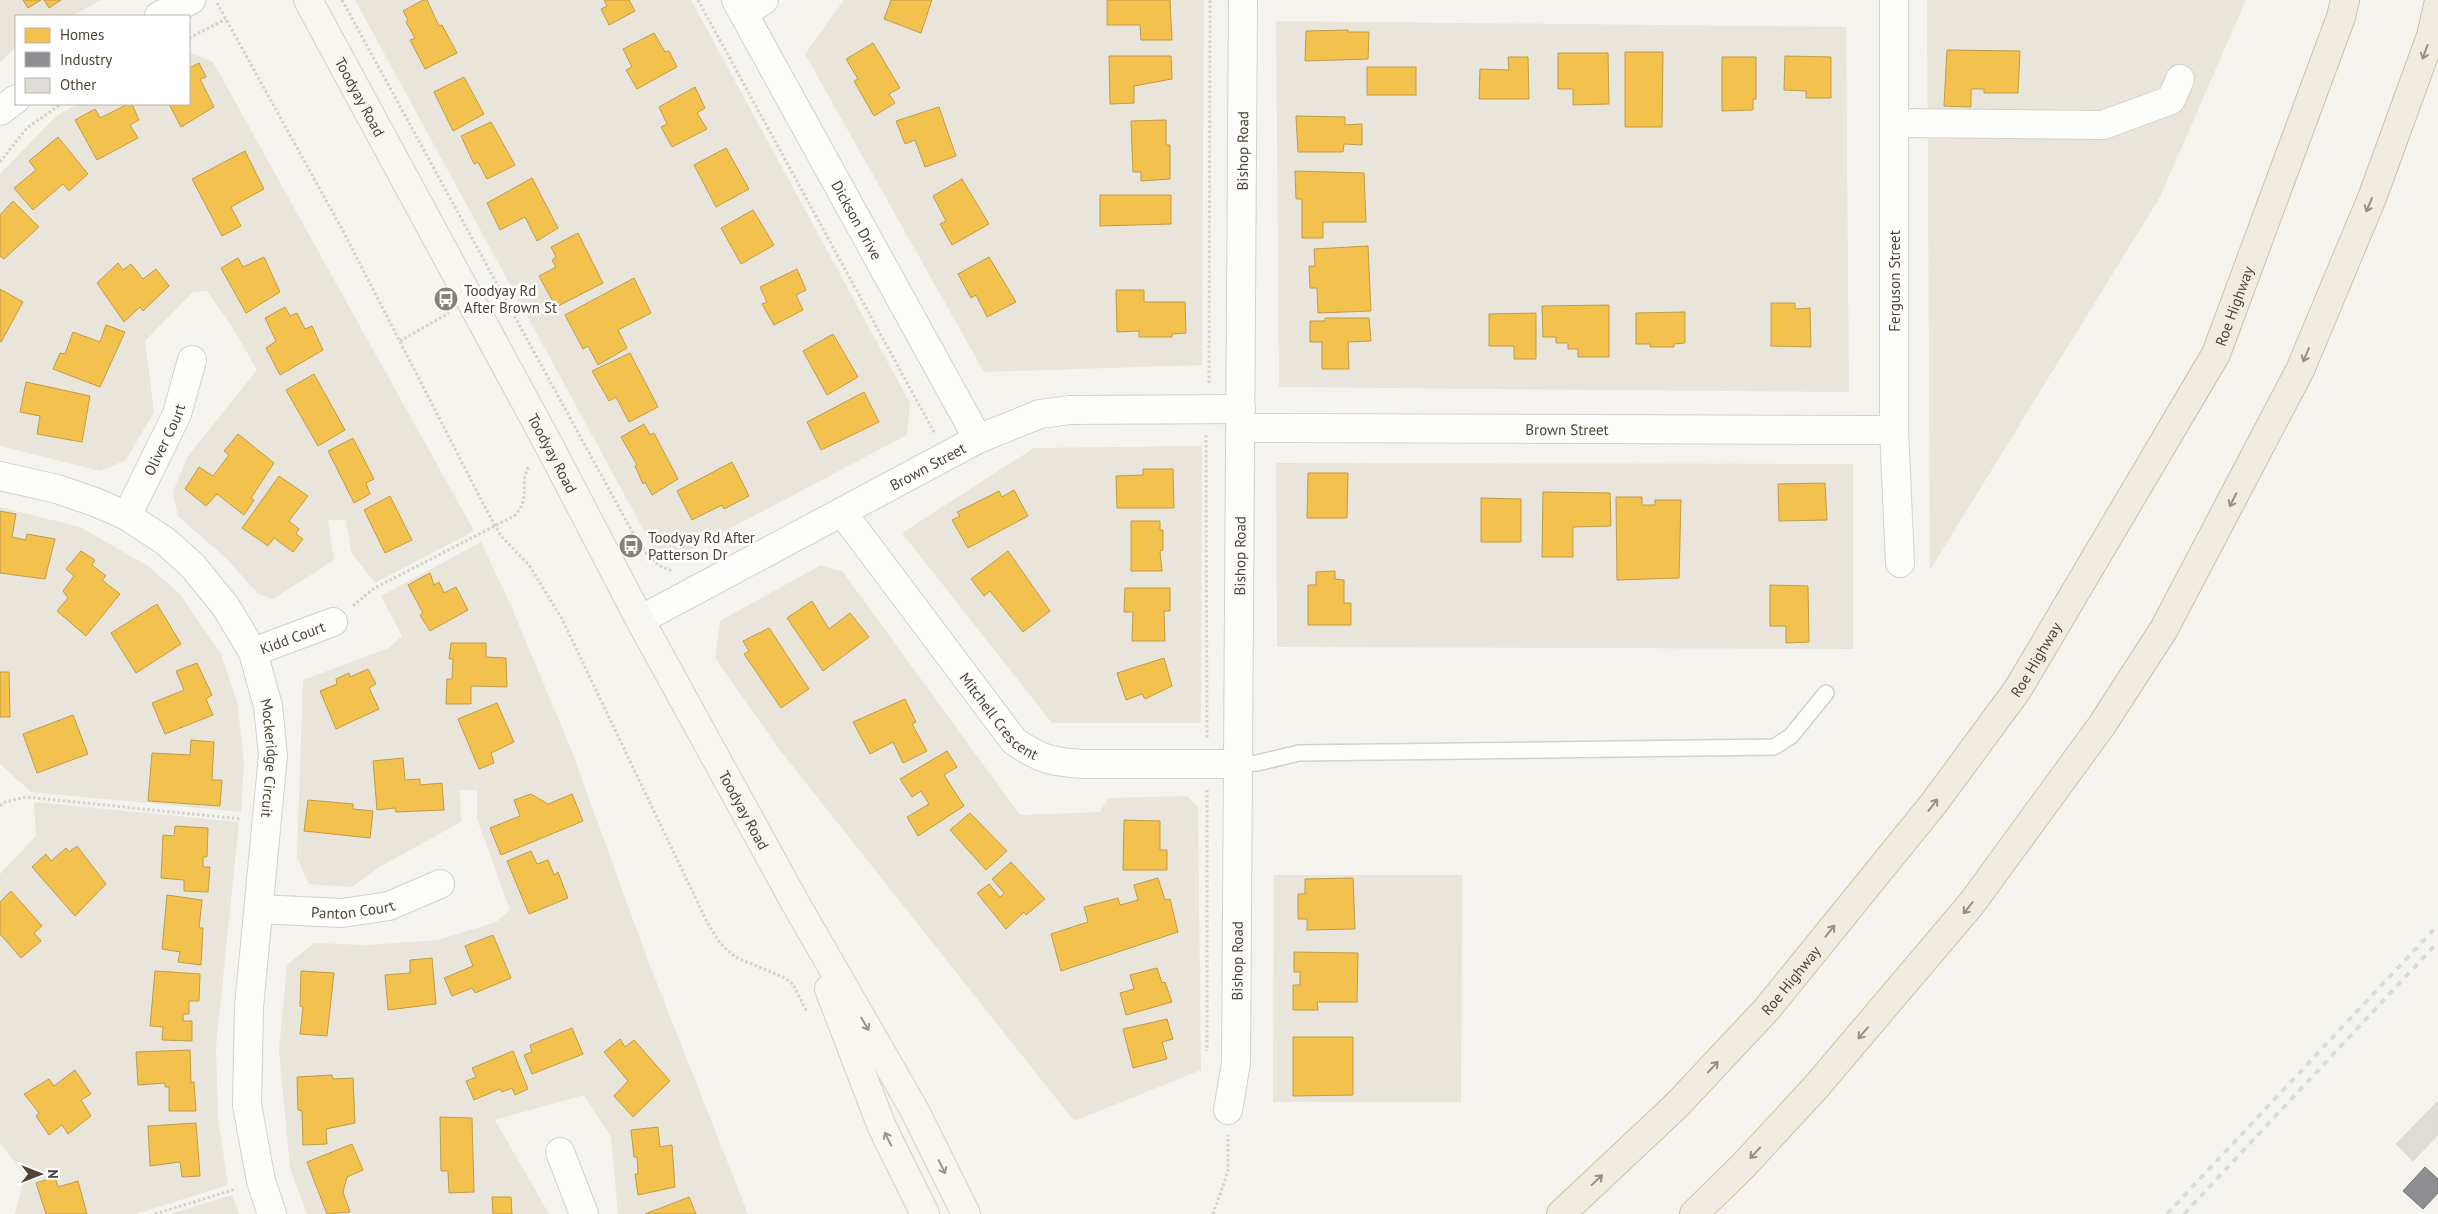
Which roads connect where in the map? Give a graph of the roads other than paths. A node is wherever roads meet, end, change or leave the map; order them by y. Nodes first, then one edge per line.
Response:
1 (191, 0) edge
2 (308, 0) edge
3 (1243, 0) edge
4 (1894, 0) edge
5 (2344, 0) edge
6 (748, 4) edge
7 (2438, 5) edge
8 (161, 15) edge
9 (2180, 79) dead end
10 (15, 100) edge
11 (0, 112) edge
12 (1894, 123) junction
13 (192, 360) dead end
14 (1241, 419) junction
15 (1894, 430) junction
16 (978, 439) junction
17 (0, 476) edge
18 (842, 512) junction
19 (127, 516) junction
20 (1900, 563) dead end
21 (640, 620) junction
22 (333, 622) road end
23 (253, 652) junction
24 (1826, 694) dead end
25 (1238, 764) junction
26 (440, 884) dead end
27 (797, 906) junction
28 (259, 909) junction
29 (1228, 1110) road end
30 (560, 1152) dead end
31 (272, 1214) edge
32 (584, 1214) edge
33 (925, 1214) edge
34 (966, 1214) edge
35 (1561, 1214) edge
36 (1694, 1214) edge

1 - 8 street
2 - 21 main road, Toodyay Road
3 - 14 street, Bishop Road
4 - 12 street, Ferguson Street
35 -> 5 highway, Roe Highway
6 - 16 street, Dickson Drive
7 -> 36 highway
9 - 12 street
10 - 11 street
12 - 15 street, Ferguson Street
13 - 19 street, Oliver Court
14 - 15 street, Brown Street
14 - 16 street, Brown Street
14 - 25 street, Bishop Road
15 - 20 street, Ferguson Street
16 - 18 street, Brown Street
17 - 19 street, Mockeridge Circuit
18 - 21 street, Brown Street
18 - 25 street, Mitchell Crescent
19 - 23 street, Mockeridge Circuit
21 - 27 main road, Toodyay Road
22 - 23 street, Kidd Court
23 - 28 street, Mockeridge Circuit
24 - 25 lane
25 - 29 street, Bishop Road
26 - 28 street, Panton Court
33 -> 27 main road, Toodyay Road
27 -> 34 main road, Toodyay Road
28 - 31 street, Mockeridge Circuit
30 - 32 street

